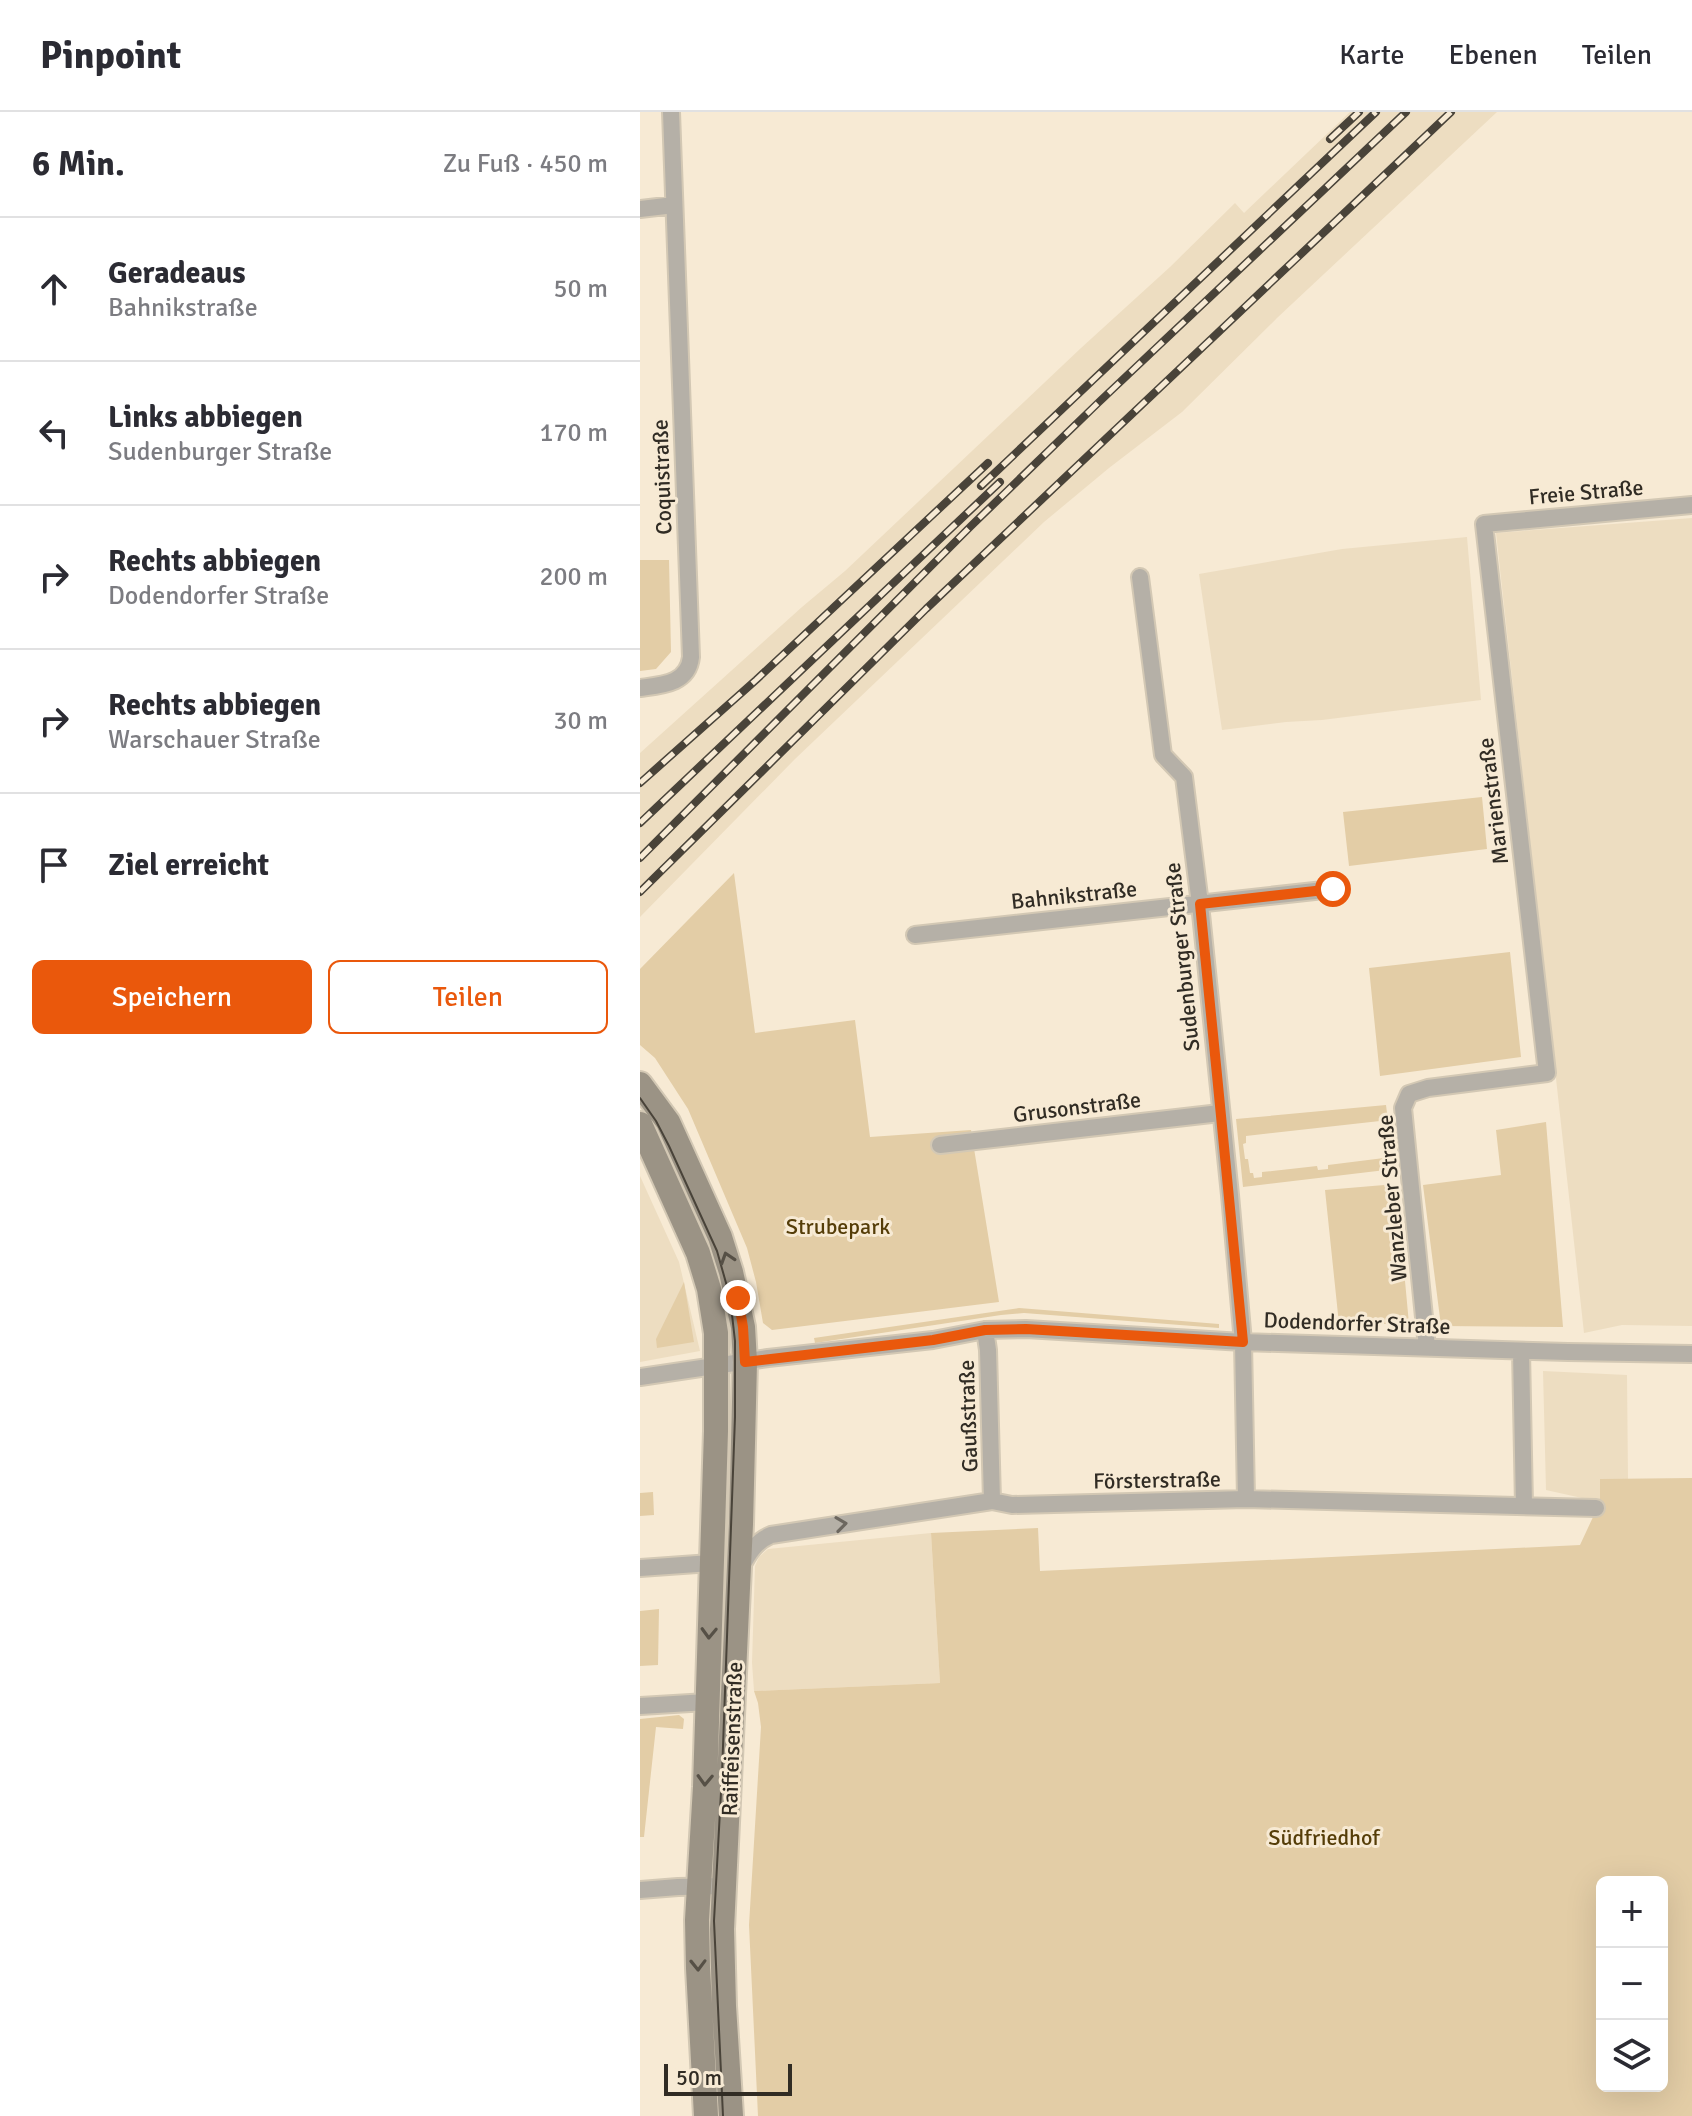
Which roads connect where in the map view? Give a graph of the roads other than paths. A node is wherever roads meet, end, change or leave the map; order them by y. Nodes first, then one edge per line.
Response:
1 (671, 112) edge
2 (674, 205) junction
3 (640, 209) edge
4 (1692, 505) edge
5 (1484, 524) joint
6 (1140, 577) dead end
7 (640, 688) edge
8 (1333, 889) dead end
9 (1200, 904) junction
10 (915, 935) dead end
11 (640, 1084) edge
12 (1409, 1094) joint
13 (1220, 1113) junction
14 (640, 1124) edge
15 (940, 1145) dead end
16 (985, 1330) junction
17 (1243, 1342) junction
18 (1427, 1347) junction
19 (1521, 1351) junction
20 (1692, 1354) edge
21 (732, 1363) junction
22 (640, 1377) edge
23 (1246, 1499) junction
24 (992, 1501) junction
25 (1524, 1506) junction
26 (1596, 1508) dead end
27 (711, 1563) junction
28 (640, 1568) edge
29 (739, 1571) junction
30 (737, 1618) junction
31 (707, 1702) junction
32 (640, 1706) edge
33 (724, 1886) junction
34 (698, 1887) junction
35 (640, 1890) edge
36 (706, 2116) edge
37 (731, 2116) edge

1 - 2 street, Coquistraße
2 - 3 street
2 - 7 street, Coquistraße
4 - 5 street, Freie Straße
5 - 12 street, Marienstraße
6 - 9 street, Sudenburger Straße
8 - 9 street, Bahnikstraße
9 - 10 street, Bahnikstraße
9 - 13 street, Sudenburger Straße
21 -> 11 main road
12 - 18 street, Wanzleber Straße
13 - 15 street, Grusonstraße
13 - 17 street, Sudenburger Straße
14 - 21 main road
16 - 17 street, Dodendorfer Straße
16 - 21 street, Dodendorfer Straße
16 - 24 street, Gaußstraße
17 - 18 street, Dodendorfer Straße
17 - 23 street, Sudenburger Straße
18 - 19 street, Dodendorfer Straße
19 - 20 street, Dodendorfer Straße
19 - 25 street
21 - 22 street, Dodendorfer Straße
21 - 27 main road, Raiffeisenstraße
21 - 29 main road, Raiffeisenstraße
21 - 30 main road
23 - 24 street, Försterstraße
23 - 25 street, Försterstraße
29 -> 24 street, Försterstraße
25 - 26 street, Försterstraße
27 - 28 street
27 -> 31 main road, Raiffeisenstraße
29 - 30 main road, Raiffeisenstraße
30 - 33 main road, Raiffeisenstraße
31 - 32 street
31 -> 34 main road, Raiffeisenstraße
33 - 34 street
33 - 37 main road, Raiffeisenstraße
34 - 35 street
34 -> 36 main road, Raiffeisenstraße

